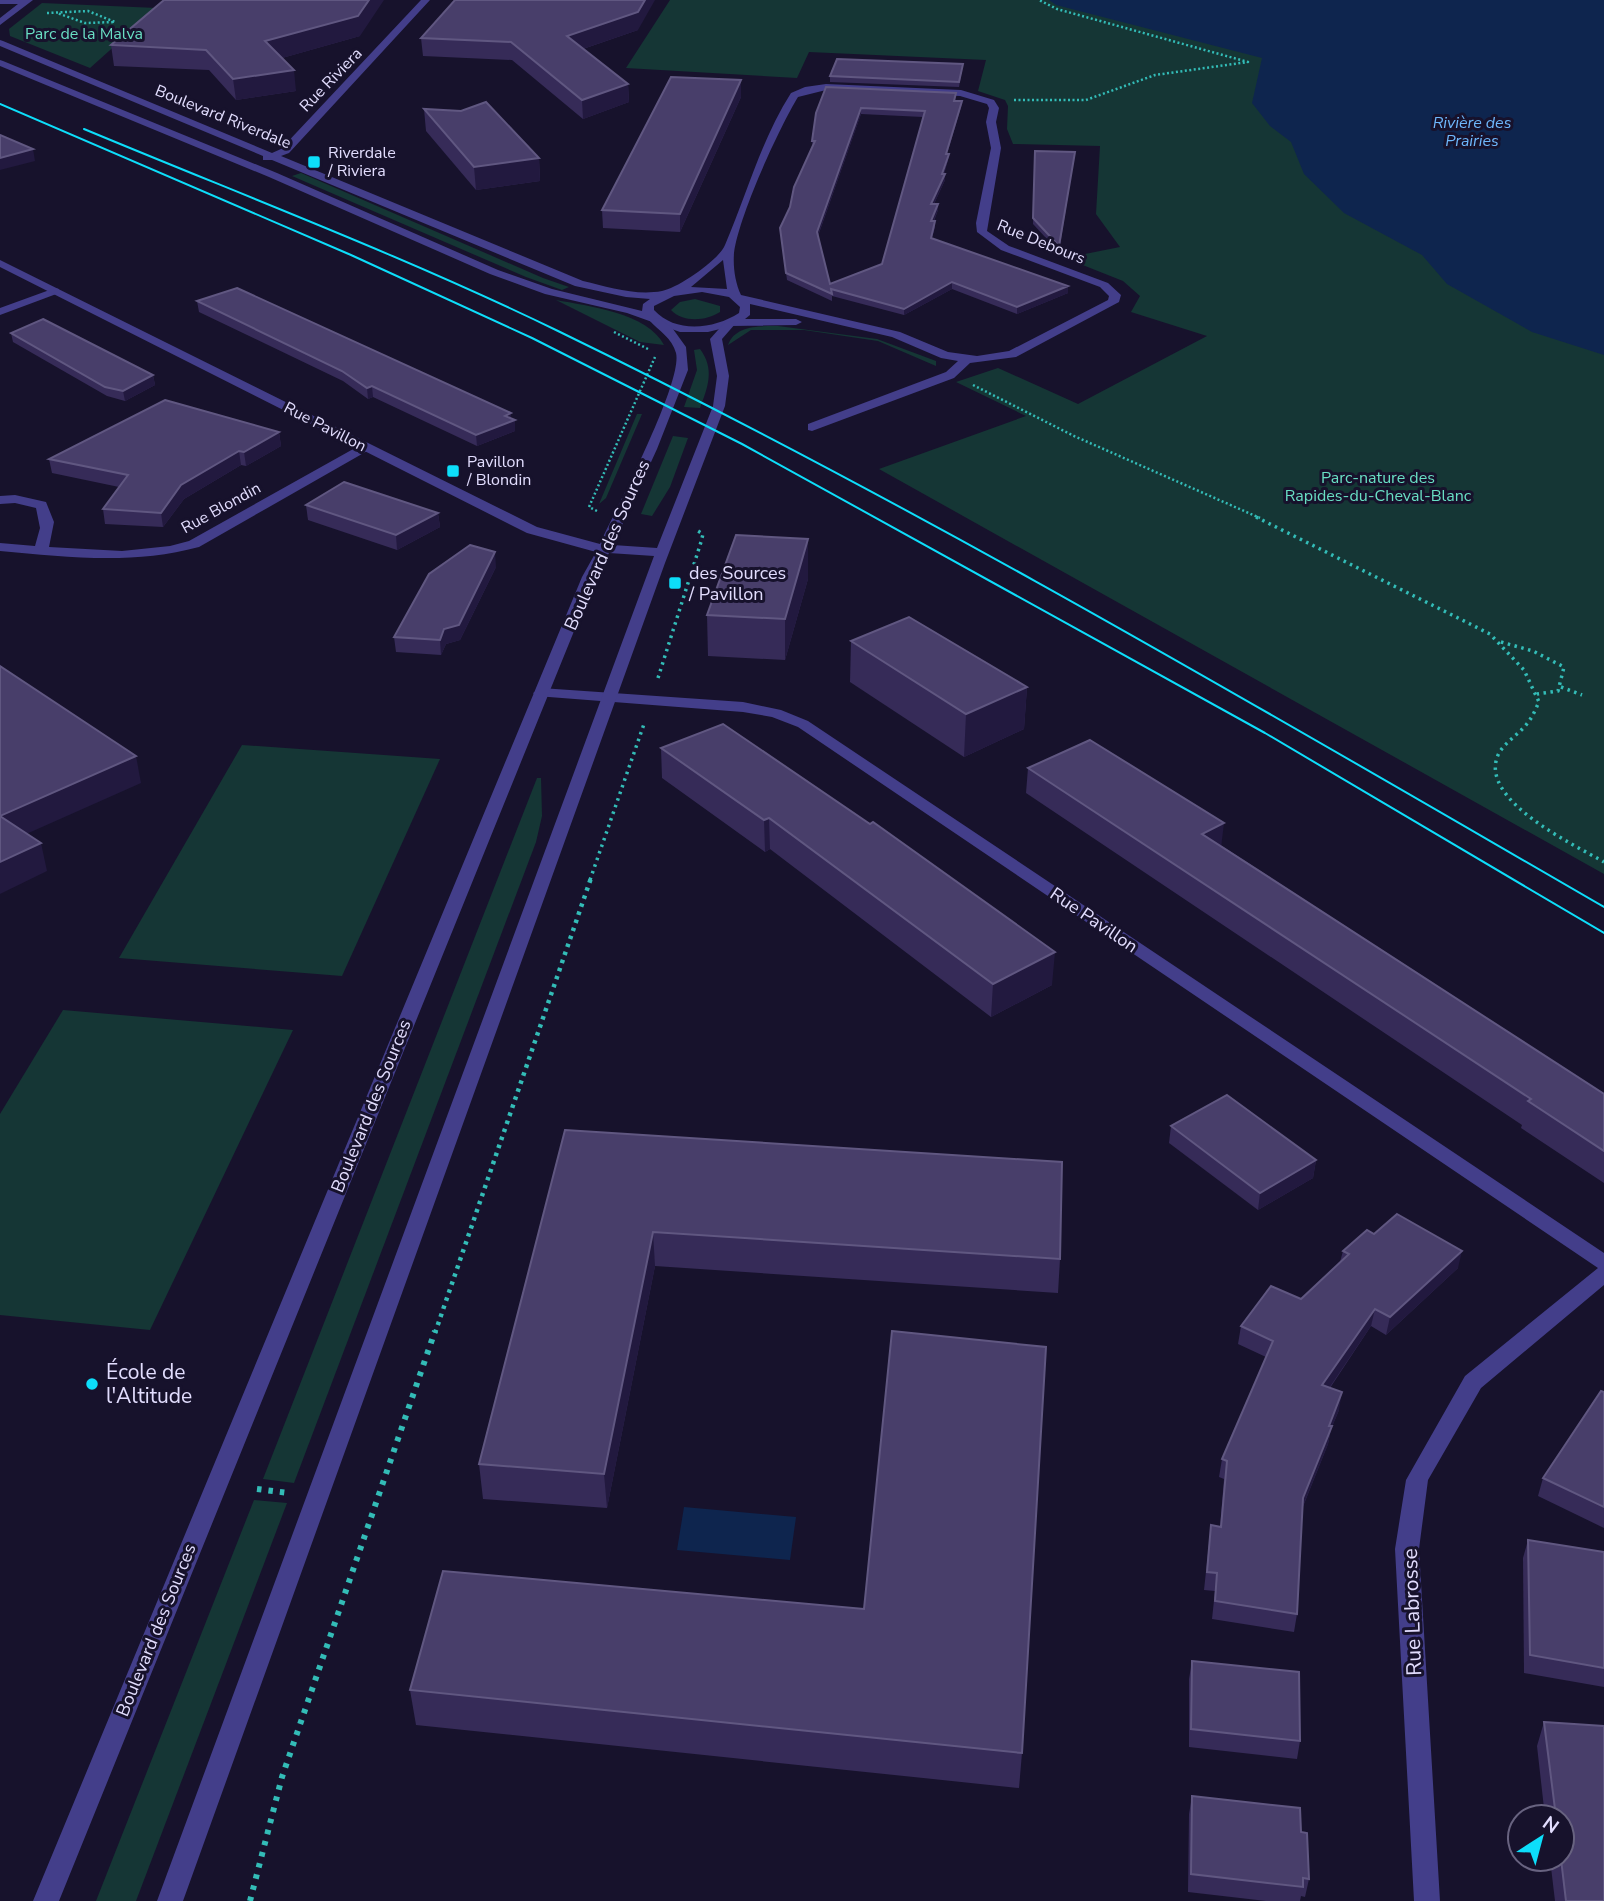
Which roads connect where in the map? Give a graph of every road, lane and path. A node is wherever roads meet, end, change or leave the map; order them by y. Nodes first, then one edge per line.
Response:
1 (426, 0) edge
2 (1039, 0) edge
3 (0, 1) edge
4 (28, 1) edge
5 (14, 11) junction
6 (57, 13) junction
7 (0, 22) edge
8 (0, 43) edge
9 (0, 63) edge
10 (987, 100) junction
11 (276, 156) junction
12 (247, 164) junction
13 (729, 249) junction
14 (0, 263) edge
15 (55, 291) junction
16 (671, 293) junction
17 (737, 298) junction
18 (0, 312) edge
19 (655, 320) junction
20 (730, 324) junction
21 (862, 328) junction
22 (652, 351) dead end
23 (966, 359) junction
24 (962, 380) dead end
25 (812, 427) dead end
26 (364, 447) junction
27 (0, 500) edge
28 (593, 510) dead end
29 (694, 530) dead end
30 (0, 547) edge
31 (41, 550) junction
32 (604, 550) junction
33 (662, 553) junction
34 (1502, 642) junction
35 (656, 685) dead end
36 (1561, 687) junction
37 (541, 693) junction
38 (1537, 694) junction
39 (1582, 695) dead end
40 (610, 699) junction
41 (646, 720) dead end
42 (1604, 862) edge
43 (1604, 1264) edge
44 (1604, 1273) edge
45 (257, 1489) dead end
46 (290, 1493) dead end
47 (46, 1901) edge
48 (170, 1901) edge
49 (250, 1901) edge
50 (1427, 1901) edge

1 - 11 street, Rue Riviera
2 - 10 path
3 - 4 street
4 - 5 street
5 - 6 path
5 - 7 street
6 - 6 path
8 - 11 street, Boulevard Riverdale
9 - 12 street, Boulevard Riverdale
10 - 13 street
10 - 23 street, Rue Debours
11 - 12 street, Rue Riviera
11 - 16 street, Boulevard Riverdale
12 - 19 street, Boulevard Riverdale
13 - 16 street
13 - 17 street
14 - 15 street, Rue Pavillon
15 - 18 street
15 - 26 street, Rue Pavillon
16 - 17 street, Boulevard Riverdale
16 - 19 street
17 - 20 street
17 - 21 street
19 - 20 street, Boulevard Riverdale
19 - 32 street, Boulevard des Sources
20 - 21 street
20 - 33 street
21 - 23 street
22 - 28 path, Boulevard des Sources
23 - 25 street
24 - 34 path
26 - 31 street, Rue Blondin
26 - 32 street, Rue Pavillon
27 - 31 street
29 - 35 path
30 - 31 street, Rue Blondin
32 - 33 street, Rue Pavillon
32 - 37 street, Boulevard des Sources
33 - 40 street
34 - 36 path
34 - 38 path
36 - 38 path
36 - 39 path
37 - 40 street, Rue Pavillon
37 - 47 street, Boulevard des Sources
38 - 42 path
40 - 43 street, Rue Pavillon
40 - 48 street
41 - 49 path
44 - 50 street, Rue Labrosse
45 - 46 path

